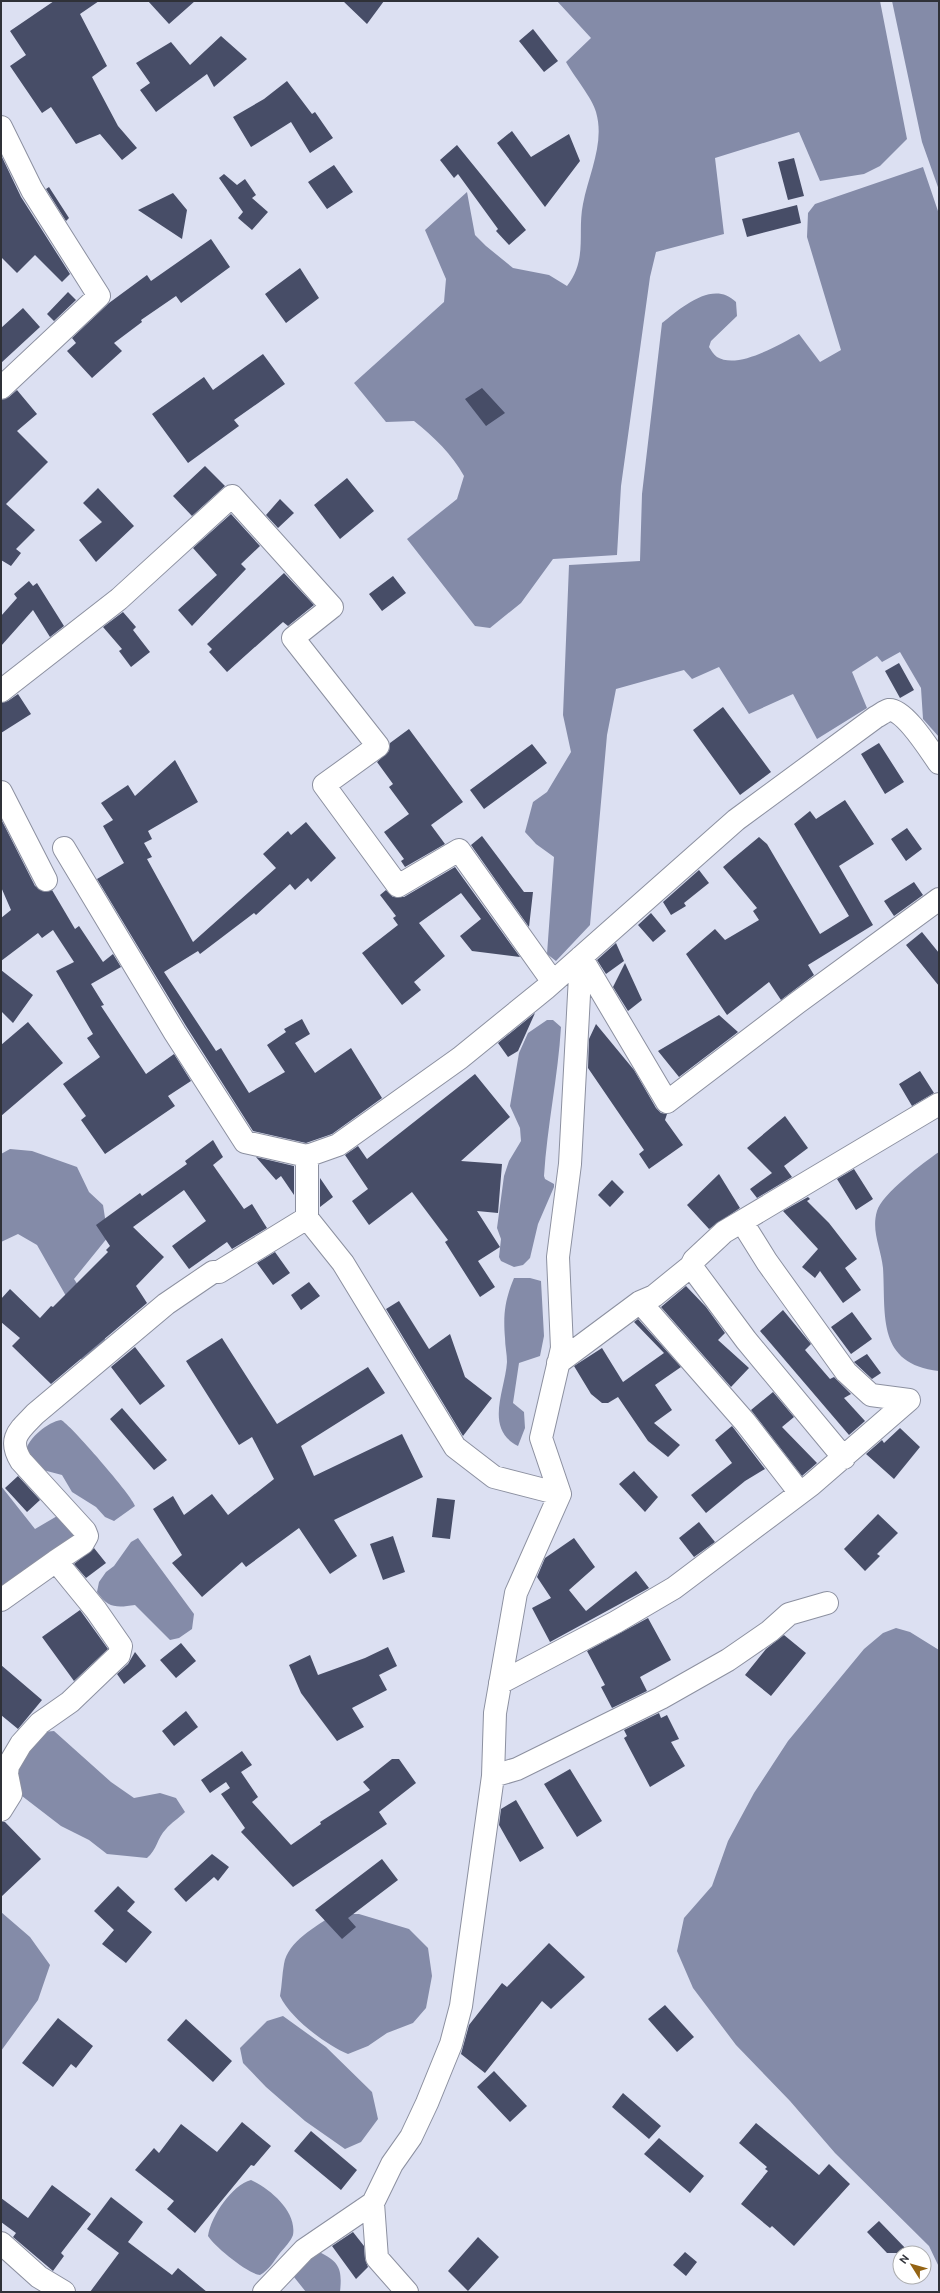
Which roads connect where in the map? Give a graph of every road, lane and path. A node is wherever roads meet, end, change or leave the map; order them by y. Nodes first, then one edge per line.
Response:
1 (1, 127) edge
2 (1, 388) edge
3 (1, 691) edge
4 (939, 763) edge
5 (1, 792) edge
6 (64, 848) dead end
7 (46, 880) dead end
8 (939, 899) edge
9 (581, 957) junction
10 (553, 982) junction
11 (939, 1104) edge
12 (307, 1156) junction
13 (307, 1218) junction
14 (742, 1222) junction
15 (691, 1266) junction
16 (640, 1302) junction
17 (558, 1363) junction
18 (844, 1458) junction
19 (800, 1492) junction
20 (560, 1494) junction
21 (56, 1561) junction
22 (1, 1600) edge
23 (827, 1603) dead end
24 (500, 1683) junction
25 (492, 1776) junction
26 (1, 1810) edge
27 (373, 2203) junction
28 (1, 2244) edge
29 (64, 2292) edge
30 (264, 2292) edge
31 (407, 2292) edge

1 - 2 street
3 - 10 street
4 - 9 street
5 - 7 street
6 - 12 street
8 - 9 street
9 - 10 street
9 - 17 street
10 - 12 street
11 - 14 street
12 - 13 street
13 - 20 street
13 - 21 street
14 - 15 street
14 - 18 street
15 - 16 street
15 - 18 street
16 - 17 street
16 - 19 street
17 - 20 street
18 - 19 street
19 - 24 street
20 - 24 street
21 - 22 street
21 - 26 street
23 - 25 street
24 - 25 street
25 - 27 street
27 - 30 street
27 - 31 street
28 - 29 street

